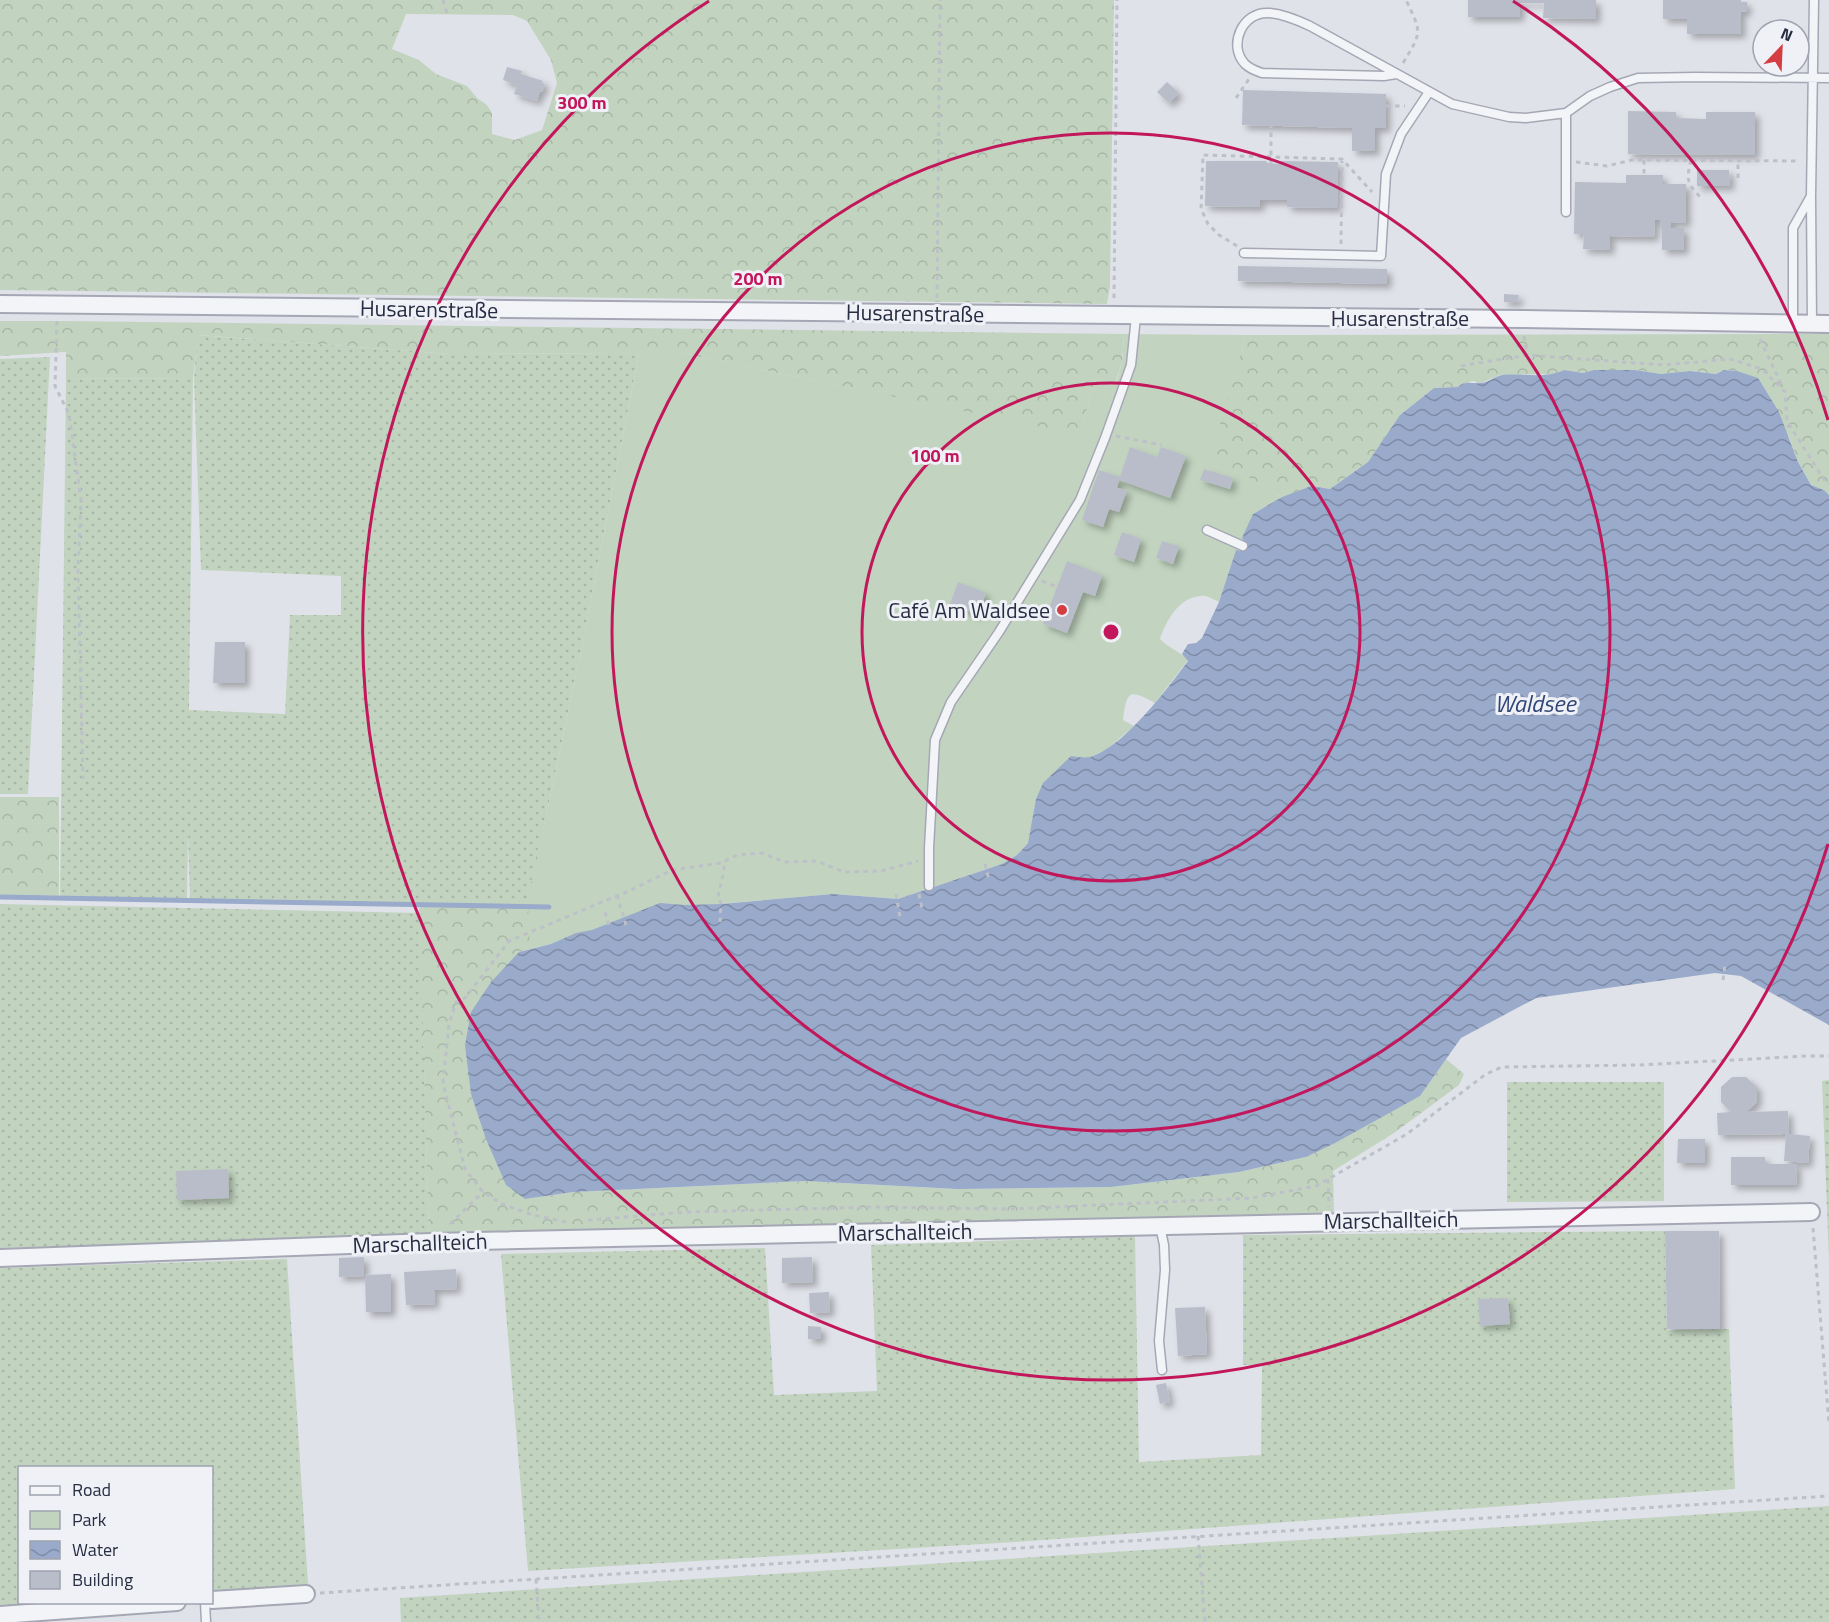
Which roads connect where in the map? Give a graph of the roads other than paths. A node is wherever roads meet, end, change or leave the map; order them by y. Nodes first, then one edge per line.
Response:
1 (1814, 0) edge
2 (1396, 74) junction
3 (1813, 78) junction
4 (1829, 78) edge
5 (1429, 92) junction
6 (1566, 113) junction
7 (1811, 196) junction
8 (1566, 212) dead end
9 (1244, 253) road end
10 (0, 304) edge
11 (1136, 316) junction
12 (1792, 324) junction
13 (1812, 324) junction
14 (1829, 324) edge
15 (1207, 530) dead end
16 (1243, 546) dead end
17 (929, 886) dead end
18 (1811, 1212) road end
19 (1160, 1226) junction
20 (0, 1258) edge
21 (1162, 1370) dead end
22 (306, 1594) road end
23 (213, 1600) edge
24 (150, 1604) edge
25 (205, 1604) edge
26 (0, 1615) edge
27 (206, 1622) edge

1 - 3 lane
2 - 2 lane
2 - 5 lane
3 - 4 lane
3 - 6 lane
3 - 7 lane
5 - 6 lane
5 - 9 lane
6 - 8 lane
7 - 12 lane
7 - 13 lane
10 - 11 street, Husarenstraße
11 - 12 street, Husarenstraße
11 - 17 lane
12 - 13 street, Husarenstraße
13 - 14 street, Husarenstraße
15 - 16 lane
18 - 19 street, Marschallteich
19 - 20 street, Marschallteich
19 - 21 lane
22 - 23 street
24 - 26 street
25 - 27 lane

